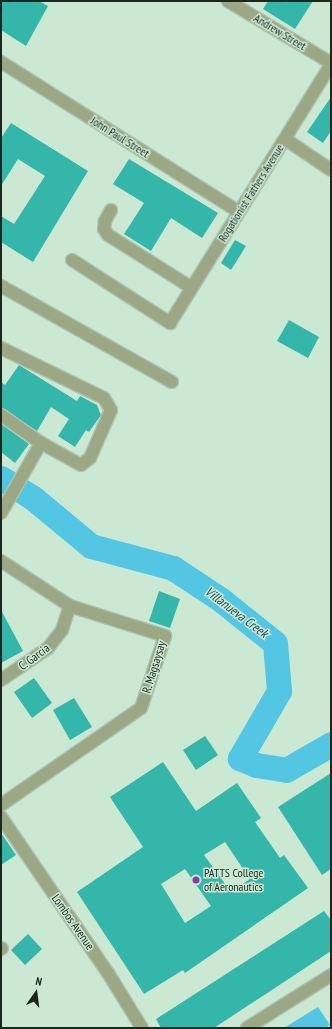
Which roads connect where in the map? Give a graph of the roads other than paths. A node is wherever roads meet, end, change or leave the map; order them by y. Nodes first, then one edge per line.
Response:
1 (228, 1) edge
2 (1, 62) edge
3 (331, 64) edge
4 (285, 139) junction
5 (331, 170) edge
6 (111, 210) dead end
7 (239, 212) junction
8 (72, 260) dead end
9 (1, 286) edge
10 (192, 288) junction
11 (1, 348) edge
12 (172, 382) dead end
13 (1, 415) edge
14 (41, 443) junction
15 (3, 510) edge
16 (1, 561) edge
17 (70, 606) junction
18 (1, 680) edge
19 (1, 805) edge
20 (1, 818) edge
21 (331, 975) edge
22 (142, 1028) edge
23 (247, 1028) edge

1 - 3 street, Andrew Street
2 - 7 street, John Paul Street
3 - 4 street, Rogationist Fathers Avenue
4 - 5 street
4 - 7 street, Rogationist Fathers Avenue
6 - 10 street
7 - 10 street, Rogationist Fathers Avenue
8 - 10 street, Rogationist Fathers Avenue
9 - 12 street
11 - 14 street
13 - 14 street
14 - 15 street
16 - 17 street, R. Magsaysay
17 - 18 street, C. Garcia
17 - 19 street, R. Magsaysay
20 - 22 street, Lombos Avenue
21 - 23 street

